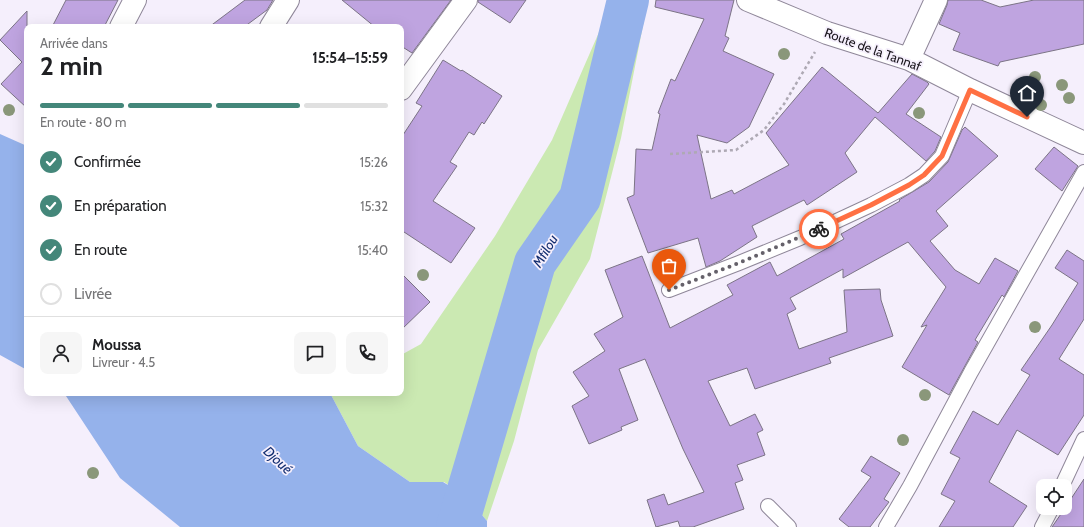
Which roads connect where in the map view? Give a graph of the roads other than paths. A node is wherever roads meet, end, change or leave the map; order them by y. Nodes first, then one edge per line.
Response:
1 (136, 0) edge
2 (288, 0) edge
3 (466, 0) edge
4 (748, 0) edge
5 (936, 0) edge
6 (123, 24) edge
7 (273, 24) edge
8 (909, 59) junction
9 (404, 85) edge
10 (970, 90) junction
11 (1084, 143) edge
12 (1084, 172) edge
13 (669, 290) dead end
14 (1084, 439) edge
15 (1065, 479) edge
16 (768, 506) dead end
17 (1048, 515) edge
18 (789, 527) edge
19 (886, 527) edge
20 (1042, 527) edge

1 - 6 street
2 - 7 street
3 - 9 street
4 - 8 street, Route de la Tannaf
5 - 8 street
8 - 10 street, Route de la Tannaf
10 - 11 street, Route de la Tannaf
10 - 13 lane
12 - 19 lane
14 - 15 lane
16 - 18 lane
17 - 20 lane

